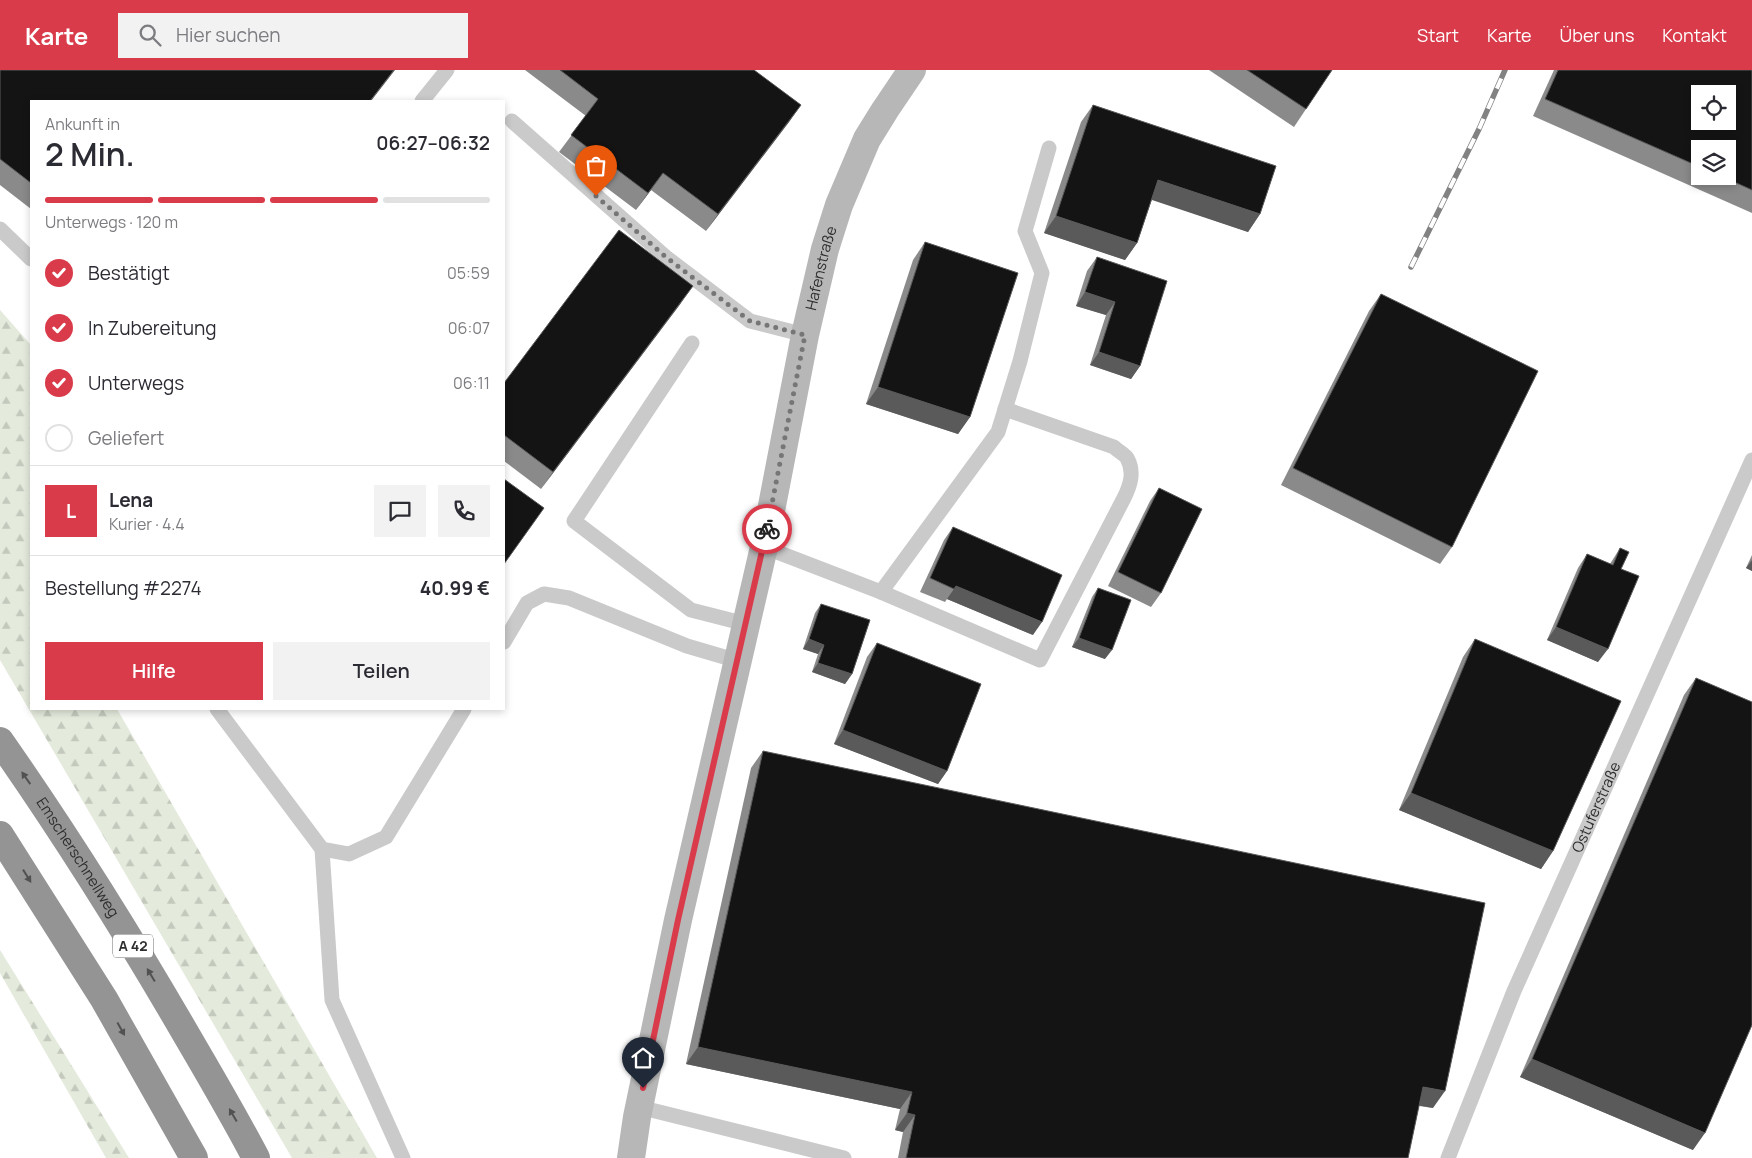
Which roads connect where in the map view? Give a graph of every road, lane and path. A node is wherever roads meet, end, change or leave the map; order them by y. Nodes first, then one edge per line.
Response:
1 (447, 70) edge
2 (912, 70) edge
3 (423, 100) edge
4 (512, 121) dead end
5 (1049, 148) dead end
6 (0, 229) edge
7 (30, 258) edge
8 (805, 335) junction
9 (692, 343) dead end
10 (1005, 409) junction
11 (1752, 460) edge
12 (764, 547) junction
13 (881, 592) junction
14 (746, 624) junction
15 (505, 640) edge
16 (738, 660) junction
17 (218, 710) edge
18 (463, 710) edge
19 (0, 740) edge
20 (0, 835) edge
21 (322, 849) junction
22 (639, 1107) junction
23 (194, 1158) edge
24 (256, 1158) edge
25 (403, 1158) edge
26 (631, 1158) edge
27 (844, 1158) edge
28 (1448, 1158) edge

1 - 3 lane
2 - 8 street, Hafenstraße
4 - 8 lane
5 - 10 lane
6 - 7 lane
8 - 12 street, Hafenstraße
9 - 14 lane
10 - 13 lane
10 - 13 lane
11 - 28 lane, Ostuferstraße
12 - 13 lane
12 - 14 street, Hafenstraße
14 - 16 street, Hafenstraße
15 - 16 lane
16 - 22 street, Hafenstraße
17 - 21 lane
18 - 21 lane
24 -> 19 highway, Emscherschnellweg / A 42
20 -> 23 highway
21 - 25 lane
22 - 26 street, Hafenstraße
22 - 27 lane

